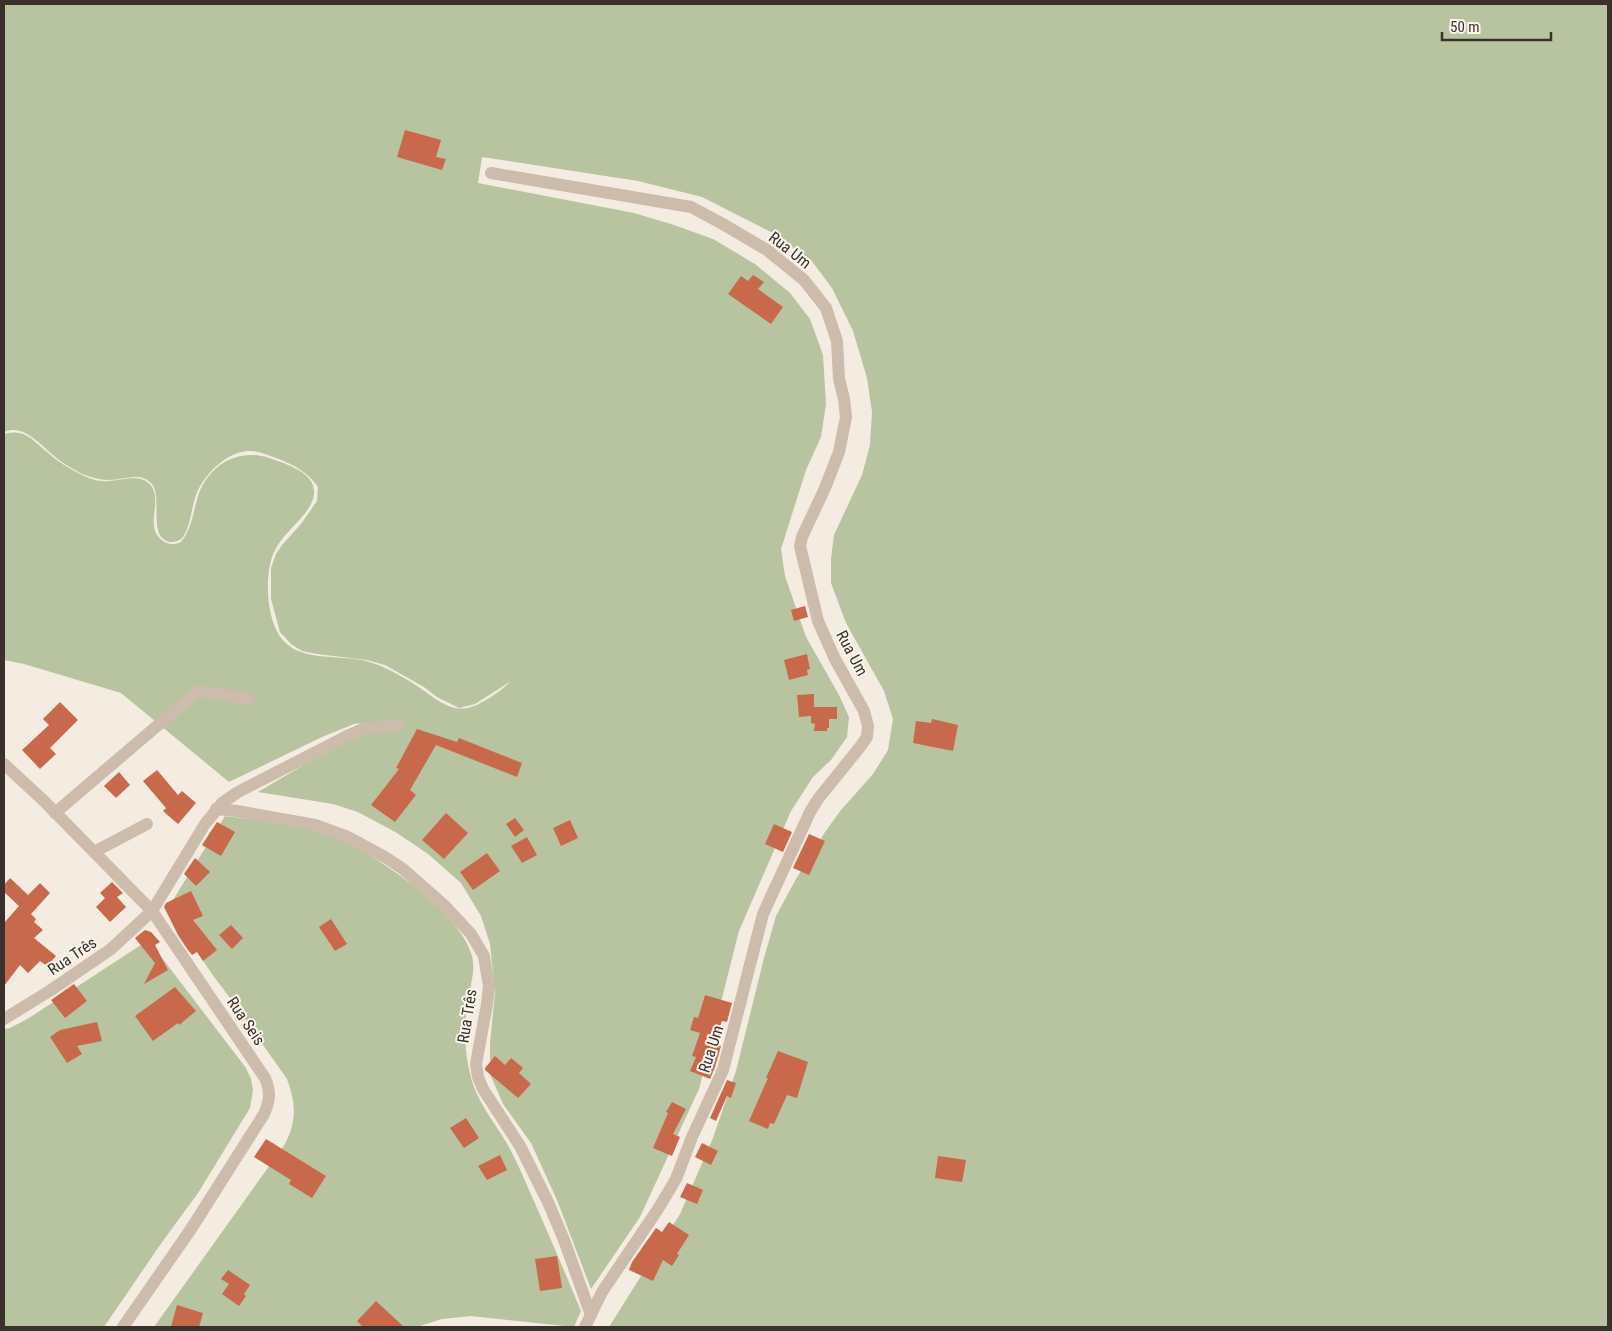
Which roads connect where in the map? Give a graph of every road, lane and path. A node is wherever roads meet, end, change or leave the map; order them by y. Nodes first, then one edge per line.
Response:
1 (491, 172) dead end
2 (248, 699) dead end
3 (398, 725) dead end
4 (4, 764) edge
5 (216, 810) junction
6 (55, 813) junction
7 (147, 824) dead end
8 (94, 852) junction
9 (152, 911) junction
10 (4, 1019) edge
11 (590, 1315) junction
12 (123, 1327) edge
13 (586, 1327) edge

1 - 11 street, Rua Um
2 - 6 street
3 - 5 street, Rua Três
4 - 6 street, Rua Seis
5 - 9 street, Rua Três
5 - 11 street, Rua Três
6 - 8 street, Rua Seis
7 - 8 street
8 - 9 street, Rua Seis
9 - 10 street, Rua Três
9 - 12 street, Rua Seis
11 - 13 street, Rua Um

